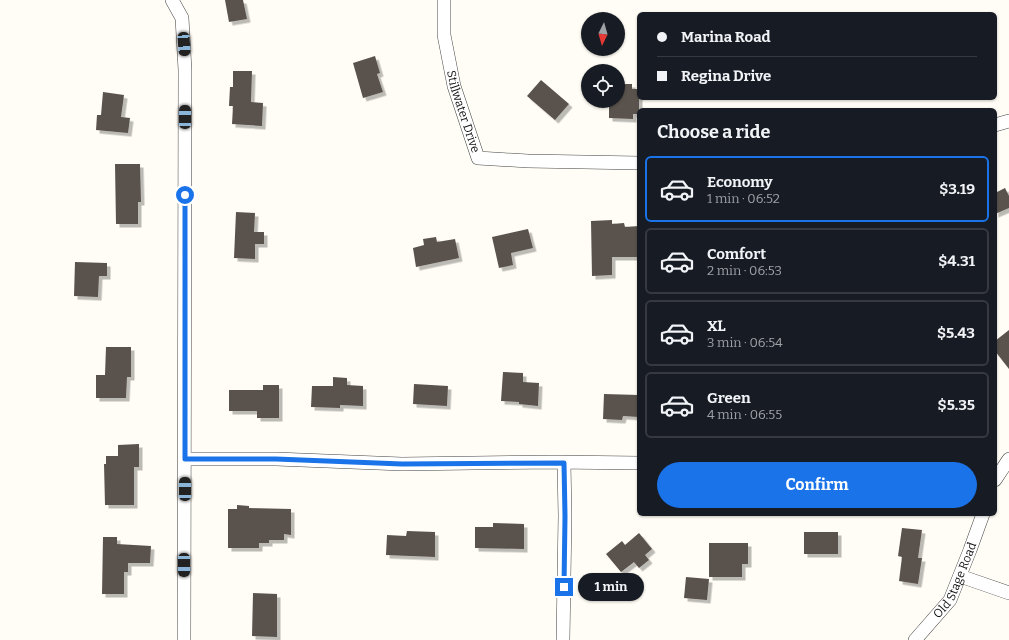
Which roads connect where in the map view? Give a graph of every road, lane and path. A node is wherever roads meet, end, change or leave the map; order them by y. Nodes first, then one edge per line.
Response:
1 (172, 0) edge
2 (444, 0) edge
3 (1009, 121) edge
4 (997, 124) edge
5 (637, 163) edge
6 (185, 459) junction
7 (1009, 459) edge
8 (564, 463) junction
9 (637, 463) edge
10 (997, 477) edge
11 (982, 516) edge
12 (960, 576) junction
13 (1009, 593) edge
14 (184, 640) edge
15 (563, 640) edge
16 (915, 640) edge

1 - 6 street
2 - 5 street, Stillwater Drive
3 - 4 street
6 - 8 street
6 - 14 street
7 - 10 street
8 - 9 street
8 - 15 street
11 - 12 street, Old Stage Road
12 - 13 street
12 - 16 street, Old Stage Road

